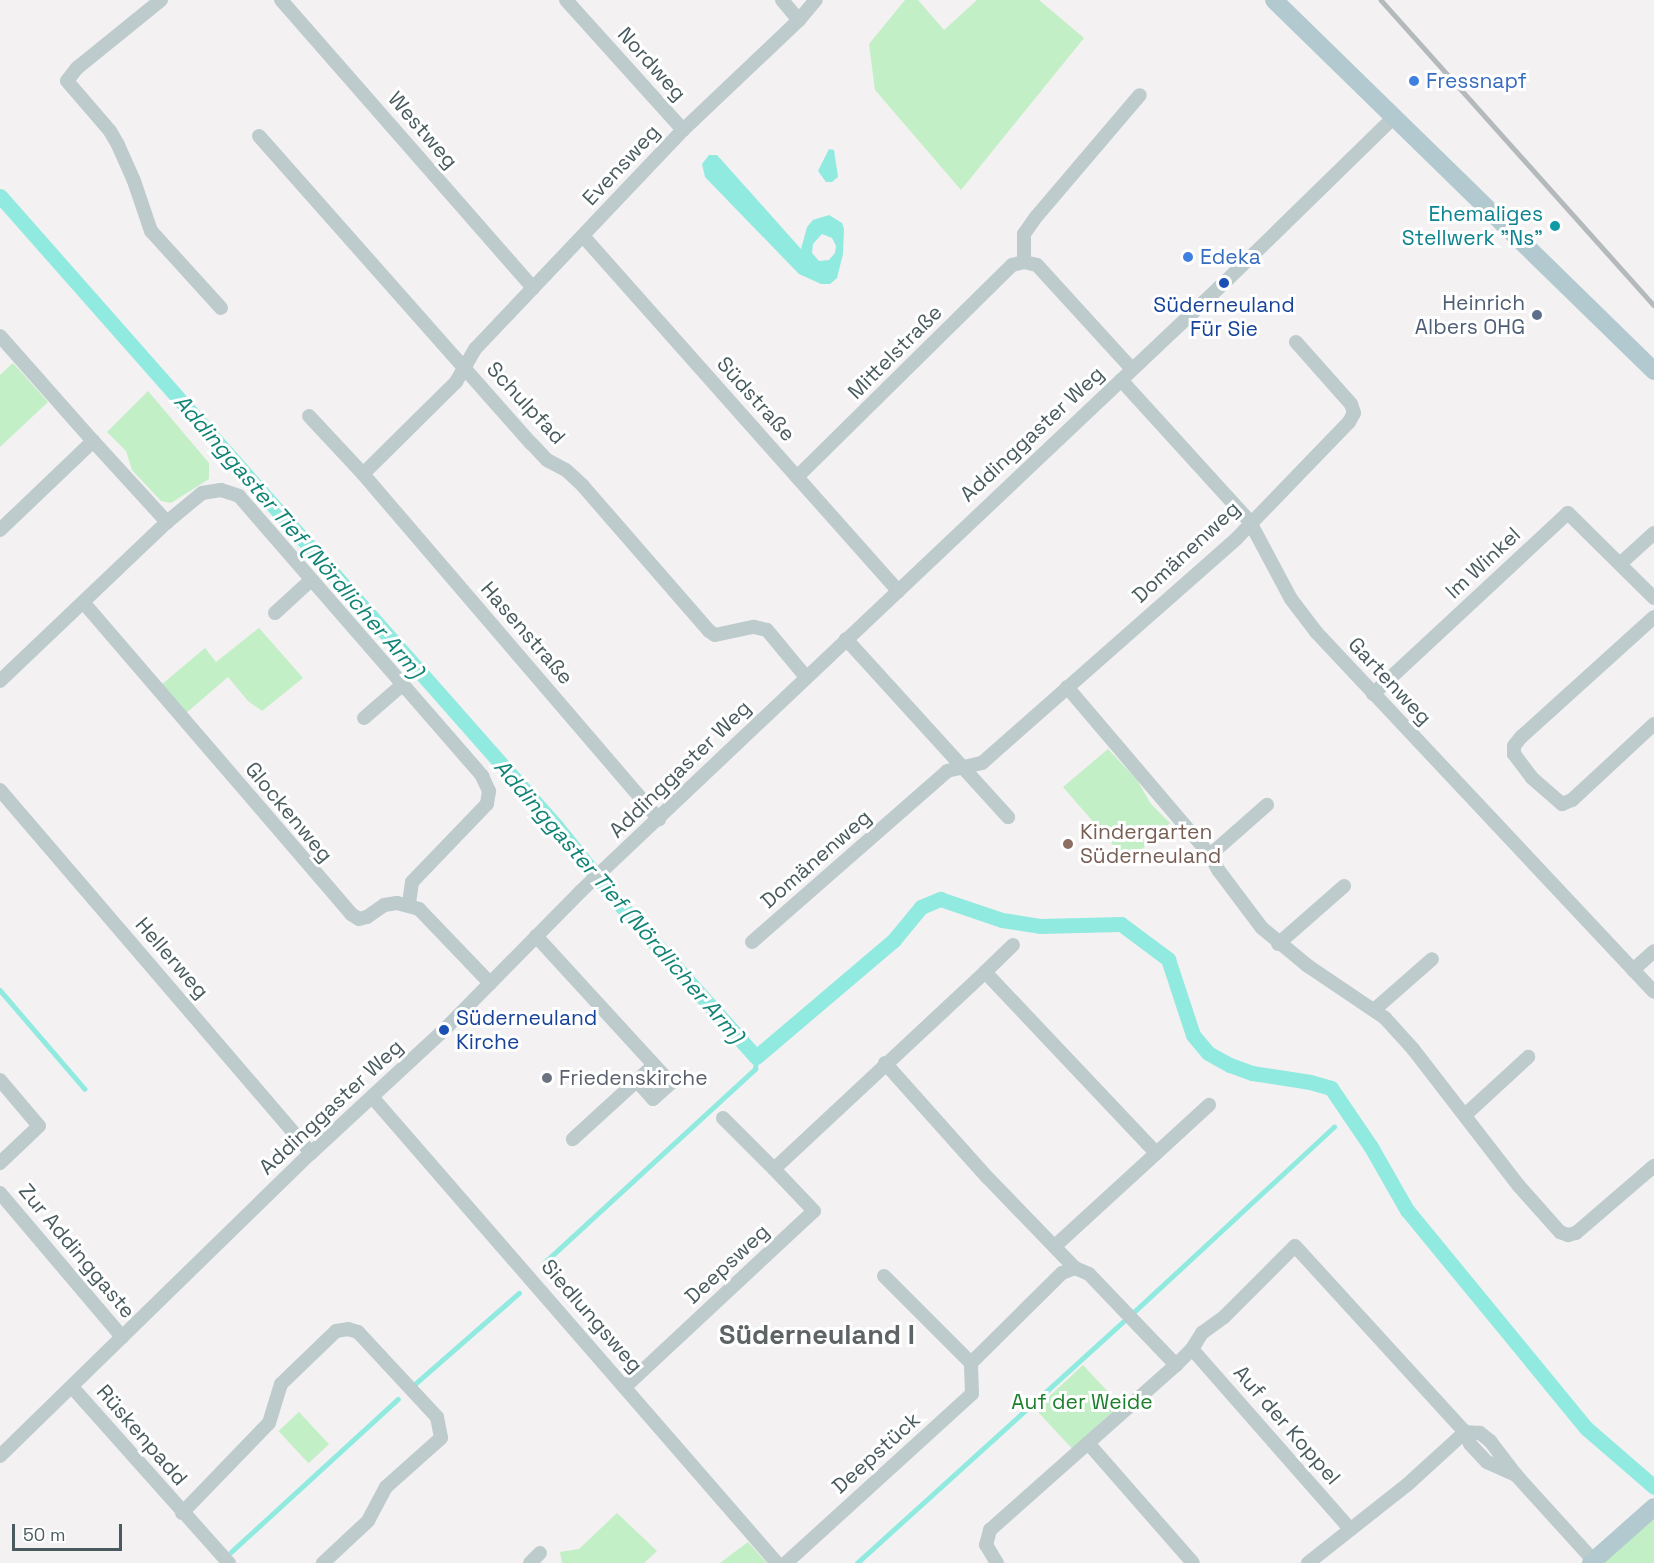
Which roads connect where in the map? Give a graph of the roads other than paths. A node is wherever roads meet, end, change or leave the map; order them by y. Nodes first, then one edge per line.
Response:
1 (282, 0) edge
2 (566, 0) edge
3 (782, 0) edge
4 (816, 0) edge
5 (1274, 0) edge
6 (155, 2) edge
7 (799, 20) junction
8 (1140, 95) dead end
9 (1394, 117) junction
10 (683, 130) junction
11 (259, 136) dead end
12 (583, 236) junction
13 (1024, 262) junction
14 (533, 288) junction
15 (221, 308) dead end
16 (0, 336) edge
17 (1296, 342) dead end
18 (465, 368) junction
19 (1132, 369) junction
20 (1654, 371) edge
21 (1121, 380) junction
22 (309, 416) dead end
23 (93, 441) junction
24 (363, 474) junction
25 (798, 477) junction
26 (167, 522) junction
27 (1250, 522) junction
28 (0, 530) edge
29 (1654, 533) edge
30 (1620, 564) junction
31 (311, 580) junction
32 (898, 591) junction
33 (1654, 598) edge
34 (82, 602) junction
35 (275, 613) dead end
36 (1654, 617) edge
37 (846, 639) junction
38 (806, 676) junction
39 (0, 681) edge
40 (402, 685) junction
41 (1067, 687) junction
42 (1373, 694) junction
43 (364, 718) dead end
44 (1654, 724) edge
45 (965, 768) junction
46 (0, 790) edge
47 (1266, 805) dead end
48 (1008, 817) dead end
49 (659, 819) junction
50 (1210, 855) junction
51 (1344, 886) dead end
52 (409, 904) junction
53 (536, 936) junction
54 (752, 942) dead end
55 (1278, 944) junction
56 (1013, 945) dead end
57 (1654, 951) edge
58 (1432, 959) dead end
59 (1633, 970) junction
60 (985, 972) junction
61 (490, 983) junction
62 (1654, 992) edge
63 (1374, 1010) junction
64 (1528, 1057) dead end
65 (885, 1063) junction
66 (654, 1065) junction
67 (0, 1080) edge
68 (637, 1081) junction
69 (373, 1098) junction
70 (1209, 1105) dead end
71 (1465, 1115) junction
72 (723, 1118) dead end
73 (573, 1139) dead end
74 (311, 1153) junction
75 (1156, 1154) junction
76 (0, 1163) edge
77 (1654, 1166) edge
78 (774, 1169) junction
79 (0, 1193) edge
80 (1055, 1246) junction
81 (1075, 1268) junction
82 (884, 1276) dead end
83 (122, 1337) junction
84 (1192, 1349) junction
85 (971, 1363) junction
86 (1176, 1365) junction
87 (72, 1387) junction
88 (625, 1387) junction
89 (1465, 1431) junction
90 (1088, 1443) junction
91 (0, 1456) edge
92 (1653, 1508) edge
93 (182, 1513) junction
94 (1350, 1529) junction
95 (1592, 1562) edge
96 (229, 1563) edge
97 (323, 1563) edge
98 (777, 1563) edge
99 (786, 1563) edge
100 (998, 1563) edge
101 (1194, 1563) edge
102 (1308, 1563) edge

1 - 14 street, Westweg
2 - 10 street, Nordweg
3 - 7 street
4 - 7 street, Evensweg
5 - 9 main road
6 - 15 street
7 - 10 street, Evensweg
8 - 13 street
9 - 19 street, Addinggaster Weg
9 - 20 main road
10 - 12 street, Evensweg
11 - 18 street, Schulpfad
12 - 14 street, Evensweg
12 - 25 street, Südstraße
13 - 19 street
13 - 25 street, Mittelstraße
14 - 18 street, Evensweg
16 - 23 street
17 - 27 street, Domänenweg
18 - 24 street
18 - 38 street, Schulpfad
19 - 21 street, Addinggaster Weg
21 - 27 street, Gartenweg
21 - 32 street, Addinggaster Weg
22 - 24 street, Hasenstraße
23 - 26 street
23 - 28 street
24 - 49 street, Hasenstraße
25 - 32 street, Südstraße
26 - 31 street
26 - 34 street
27 - 41 street, Domänenweg
27 - 42 street, Gartenweg
29 - 30 street
30 - 33 street
30 - 42 street, Im Winkel
31 - 35 street
31 - 40 street
32 - 37 street, Addinggaster Weg
34 - 39 street
34 - 52 street, Glockenweg
36 - 44 street
37 - 38 street, Addinggaster Weg
37 - 45 street
38 - 49 street, Addinggaster Weg
40 - 43 street
40 - 52 street
41 - 45 street, Domänenweg
41 - 50 street
42 - 59 street, Gartenweg
45 - 48 street
45 - 54 street, Domänenweg
46 - 74 street, Hellerweg
47 - 50 street
49 - 53 street, Addinggaster Weg
50 - 55 street
51 - 55 street
52 - 61 street
53 - 61 street, Addinggaster Weg
53 - 66 street
55 - 63 street
56 - 60 street
57 - 59 street
58 - 63 street
59 - 62 street, Gartenweg
60 - 65 street
60 - 75 street
61 - 69 street, Addinggaster Weg
63 - 71 street
64 - 71 street
65 - 78 street
65 - 80 street
66 - 68 street
66 - 68 street
67 - 76 street
68 - 73 street
69 - 74 street, Addinggaster Weg
69 - 88 street, Siedlungsweg
70 - 75 street
71 - 77 street
72 - 78 street, Deepsweg
74 - 83 street, Addinggaster Weg
75 - 80 street
78 - 88 street, Deepsweg
79 - 83 street, Zur Addinggaste
80 - 81 street
81 - 85 street
81 - 86 street
82 - 85 street
83 - 87 street, Addinggaster Weg
84 - 86 street
84 - 89 street
84 - 94 street, Auf der Koppel
85 - 99 street, Deepstück
86 - 90 street
87 - 91 street, Addinggaster Weg
87 - 93 street, Rüskenpadd
88 - 98 street, Siedlungsweg
89 - 94 street
89 - 95 street
90 - 100 street
90 - 101 street
92 - 95 main road
93 - 96 street, Rüskenpadd
93 - 97 street
94 - 102 street

